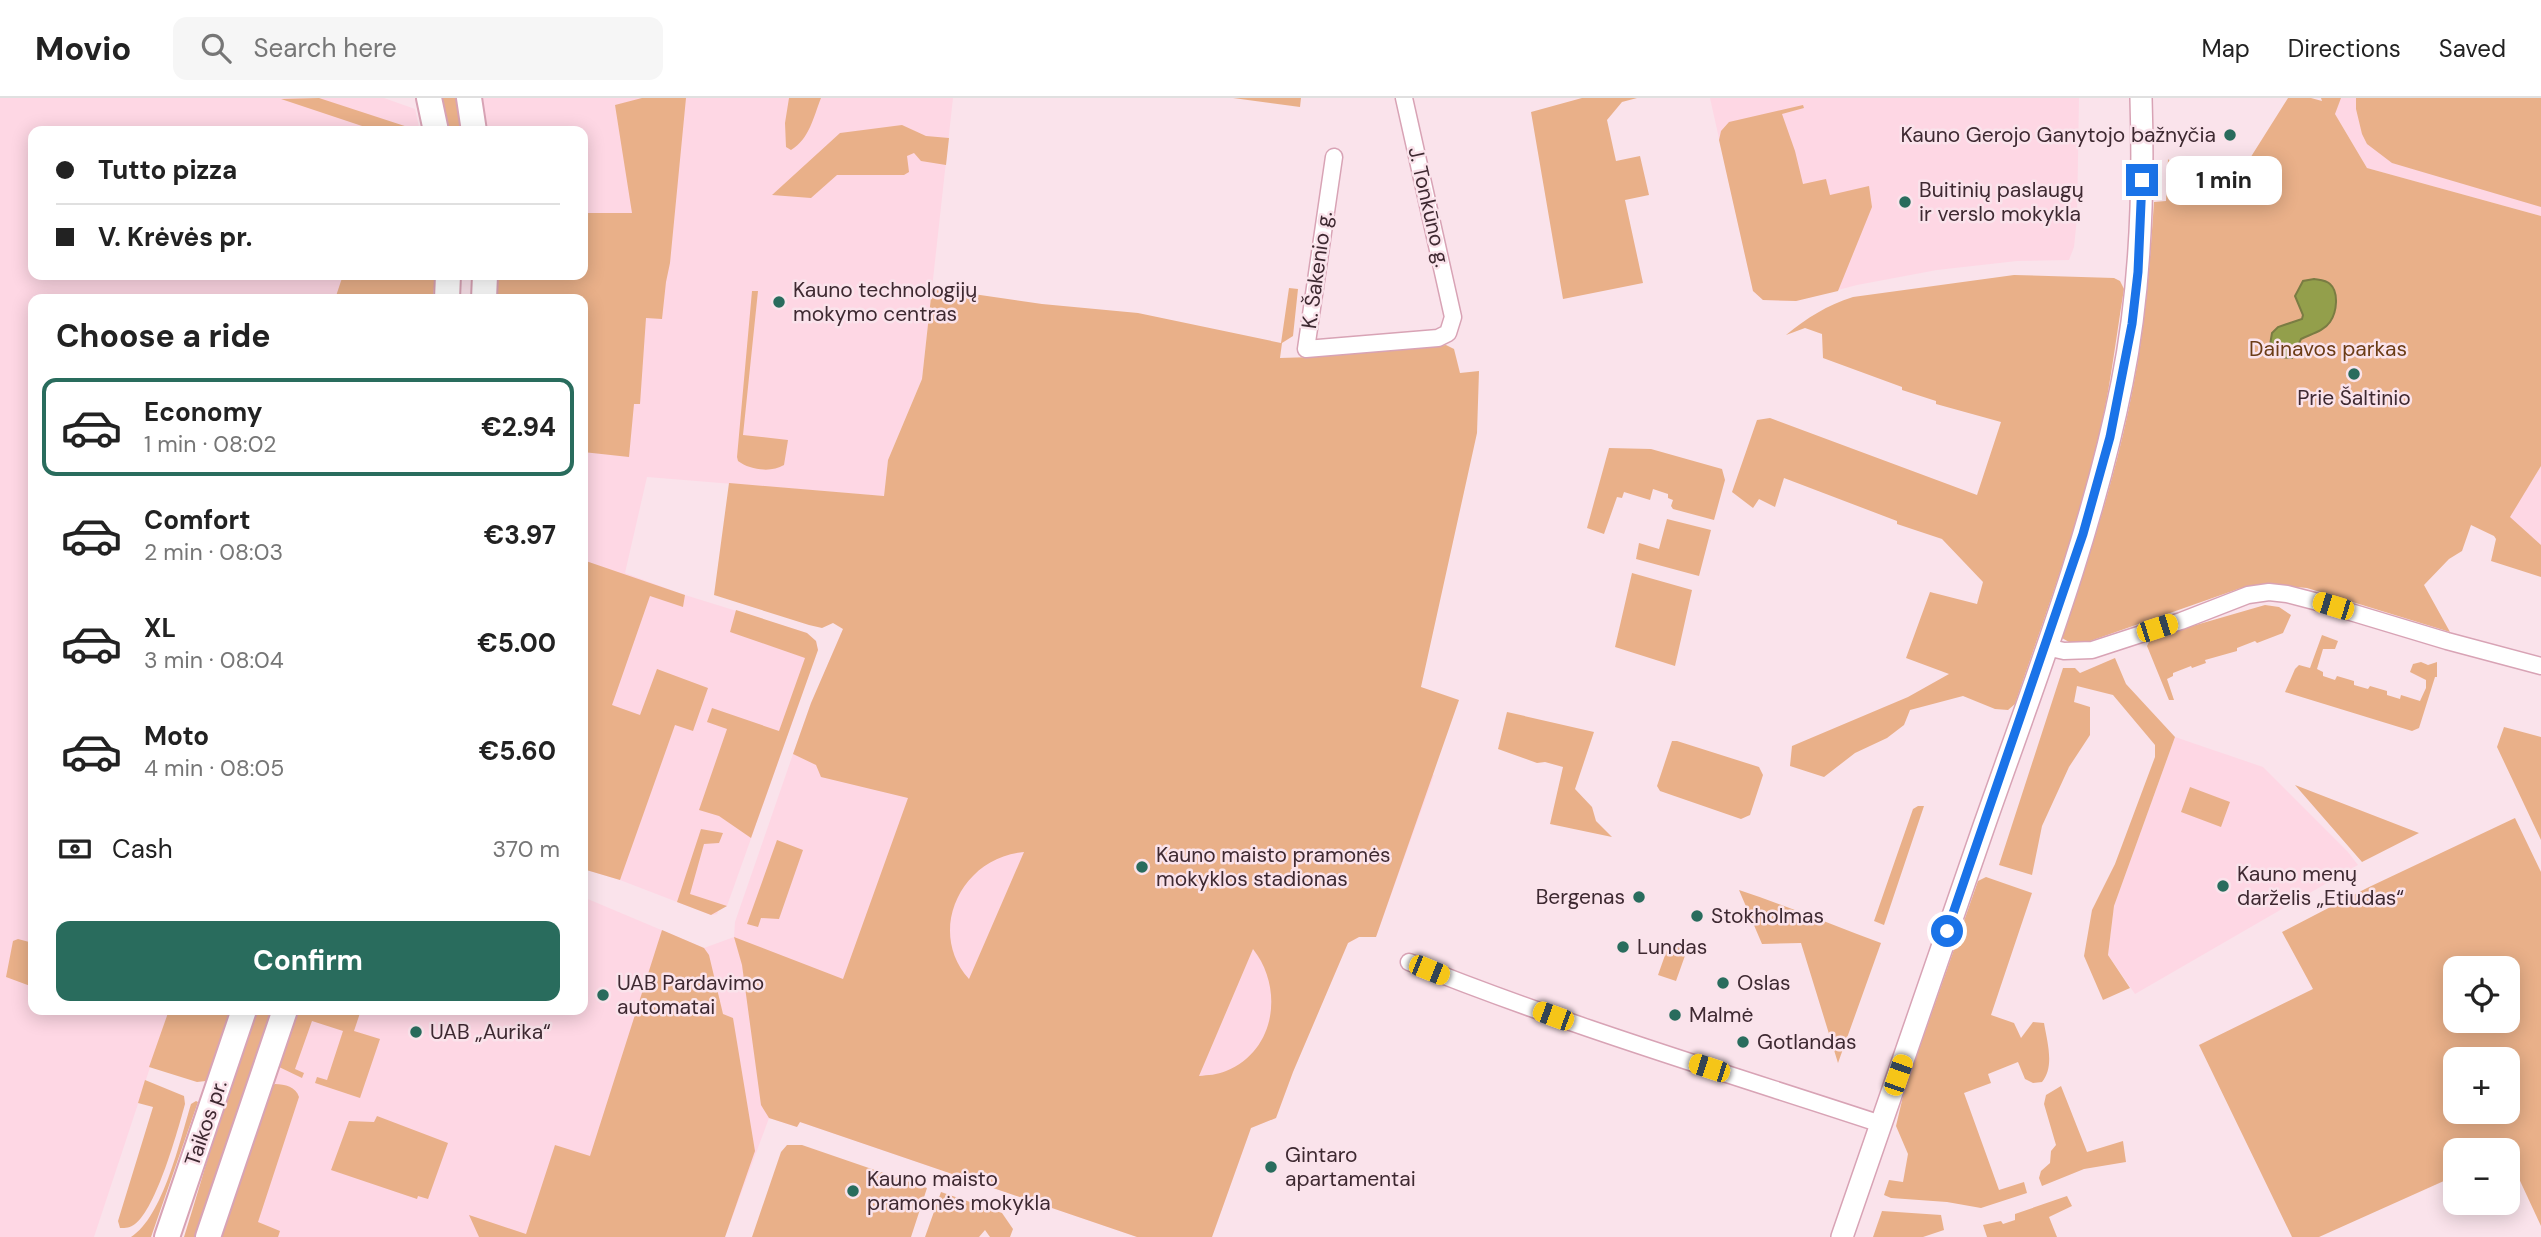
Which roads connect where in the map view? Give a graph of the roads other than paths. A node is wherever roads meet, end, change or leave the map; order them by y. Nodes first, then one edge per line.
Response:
1 (429, 98) edge
2 (468, 98) edge
3 (1404, 98) edge
4 (2141, 98) edge
5 (435, 126) edge
6 (473, 126) edge
7 (1334, 157) dead end
8 (1454, 317) joint
9 (2046, 647) junction
10 (2541, 666) edge
11 (1409, 962) dead end
12 (242, 1015) edge
13 (283, 1015) edge
14 (1881, 1124) junction
15 (167, 1237) edge
16 (208, 1237) edge
17 (1842, 1237) edge

1 - 5 main road
2 - 6 main road
3 - 8 street, J. Tonkūno g.
4 - 9 main road
7 - 8 street, K. Šakenio g.
9 - 10 street
9 - 14 main road
11 - 14 street
12 - 15 main road, Taikos pr.
13 - 16 main road, Taikos pr.
14 - 17 main road

